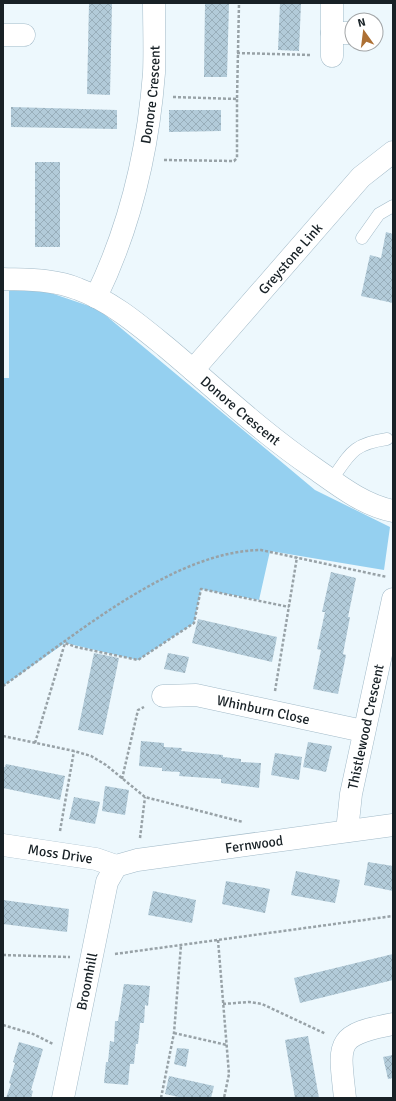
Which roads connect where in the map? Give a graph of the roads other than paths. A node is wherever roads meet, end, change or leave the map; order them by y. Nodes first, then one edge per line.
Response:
1 (154, 3) edge
2 (332, 3) edge
3 (342, 33) edge
4 (332, 56) road end
5 (393, 152) edge
6 (393, 206) edge
7 (362, 238) dead end
8 (3, 279) edge
9 (96, 297) junction
10 (193, 370) junction
11 (387, 439) dead end
12 (331, 481) junction
13 (393, 511) edge
14 (393, 599) edge
15 (390, 627) edge
16 (163, 696) road end
17 (363, 731) junction
18 (393, 825) edge
19 (347, 830) junction
20 (3, 845) edge
21 (116, 866) junction
22 (393, 1024) edge
23 (63, 1098) edge
24 (345, 1098) edge

1 - 9 street, Donore Crescent
2 - 3 street
3 - 4 street
5 - 10 street, Greystone Link
6 - 7 lane
8 - 9 street, Donore Crescent
9 - 10 street, Donore Crescent
10 - 12 street, Donore Crescent
11 - 12 lane
12 - 13 street, Donore Crescent
14 - 15 street, Thistlewood Crescent
15 - 17 street, Thistlewood Crescent
16 - 17 street, Whinburn Close
17 - 19 street, Thistlewood Crescent
18 - 19 street, Fernwood
19 - 21 street, Fernwood
20 - 21 street, Moss Drive
21 - 23 street, Broomhill
22 - 24 street

